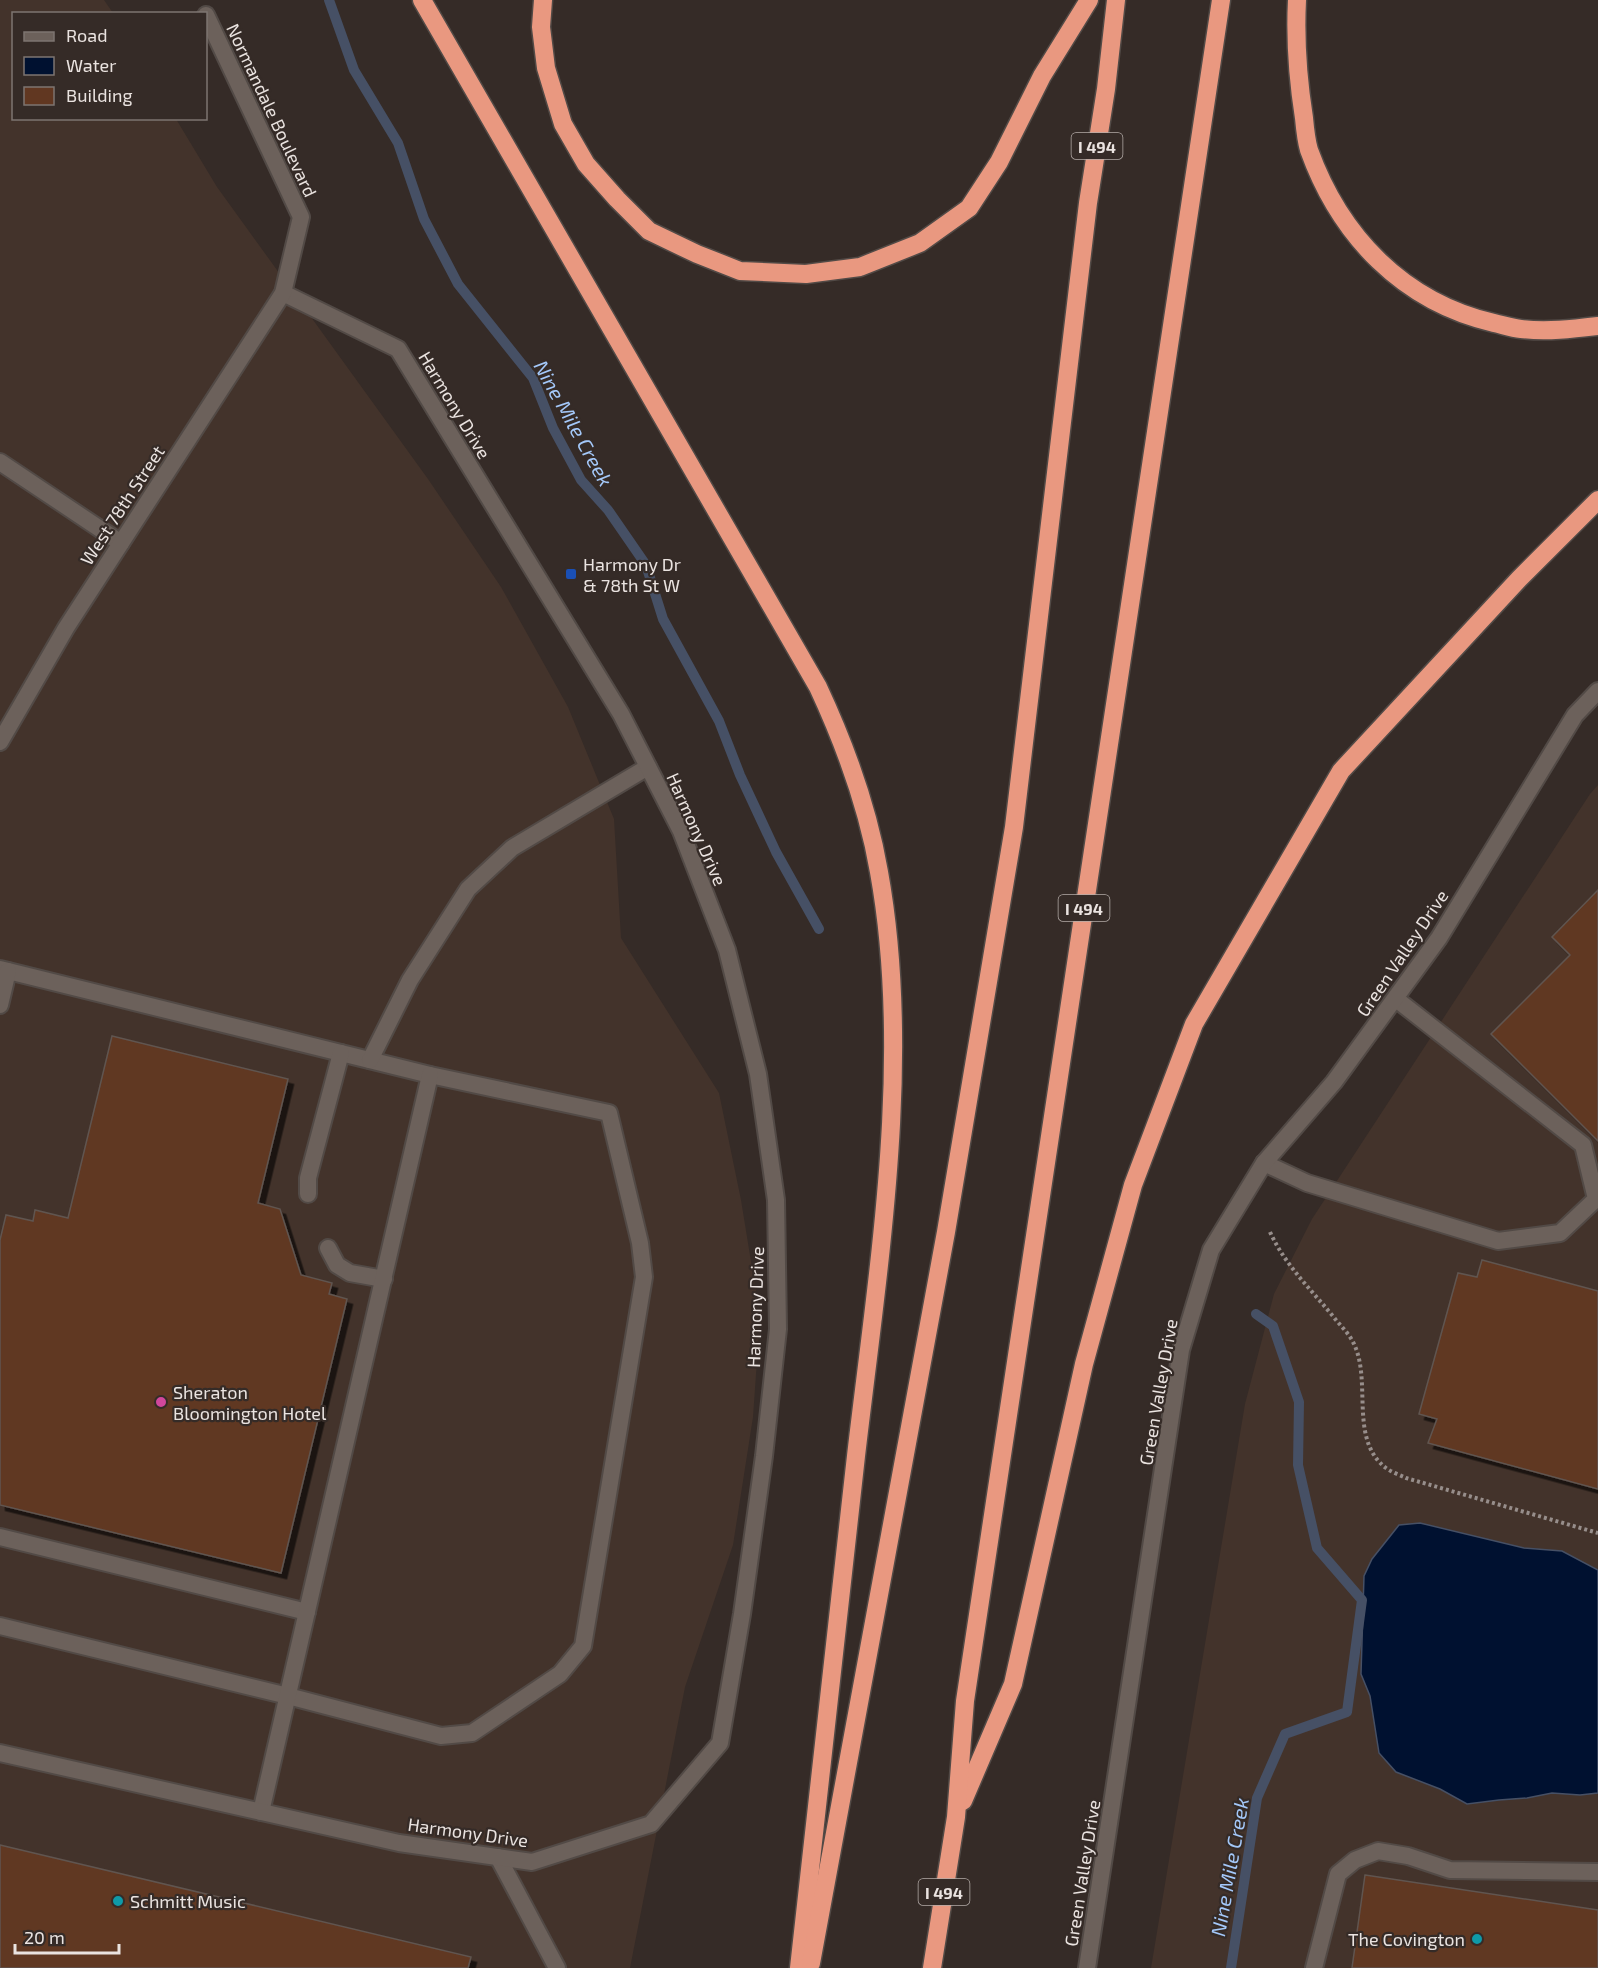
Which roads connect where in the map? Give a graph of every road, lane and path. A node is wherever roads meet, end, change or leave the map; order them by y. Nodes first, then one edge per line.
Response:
1 (422, 0) edge
2 (543, 0) edge
3 (1089, 0) edge
4 (1116, 0) edge
5 (1221, 0) edge
6 (1297, 0) edge
7 (207, 18) edge
8 (283, 293) junction
9 (1598, 326) edge
10 (0, 462) edge
11 (1598, 500) edge
12 (121, 543) junction
13 (1598, 692) edge
14 (0, 742) edge
15 (648, 767) junction
16 (4, 970) edge
17 (1396, 999) junction
18 (0, 1005) edge
19 (341, 1053) junction
20 (370, 1060) junction
21 (430, 1075) junction
22 (1264, 1163) junction
23 (308, 1194) dead end
24 (1270, 1232) dead end
25 (328, 1248) dead end
26 (384, 1279) junction
27 (1598, 1533) edge
28 (0, 1537) edge
29 (307, 1612) junction
30 (0, 1626) edge
31 (288, 1696) junction
32 (0, 1753) edge
33 (261, 1812) junction
34 (956, 1817) junction
35 (498, 1857) junction
36 (1598, 1872) edge
37 (556, 1968) edge
38 (799, 1968) edge
39 (810, 1968) edge
40 (932, 1968) edge
41 (1087, 1968) edge
42 (1314, 1968) edge

1 - 38 highway
2 - 3 highway
4 - 39 highway, I 494
5 - 34 highway, I 494
6 - 9 highway
7 - 8 street, Normandale Boulevard
8 - 12 street, West 78th Street
8 - 15 street, Harmony Drive
10 - 12 street
11 - 34 highway
12 - 14 street, West 78th Street
13 - 17 street, Green Valley Drive
15 - 20 street
15 - 35 street, Harmony Drive
16 - 18 street
16 - 19 street
17 - 22 street, Green Valley Drive
17 - 22 street
19 - 20 street
19 - 23 street
20 - 21 street
21 - 26 street
21 - 31 street
22 - 41 street, Green Valley Drive
24 - 27 path
25 - 26 street
26 - 29 street
28 - 29 street
29 - 31 street
30 - 31 street
31 - 33 street
32 - 33 street, Harmony Drive
33 - 35 street, Harmony Drive
34 - 40 highway, I 494
35 - 37 street
36 - 42 street

